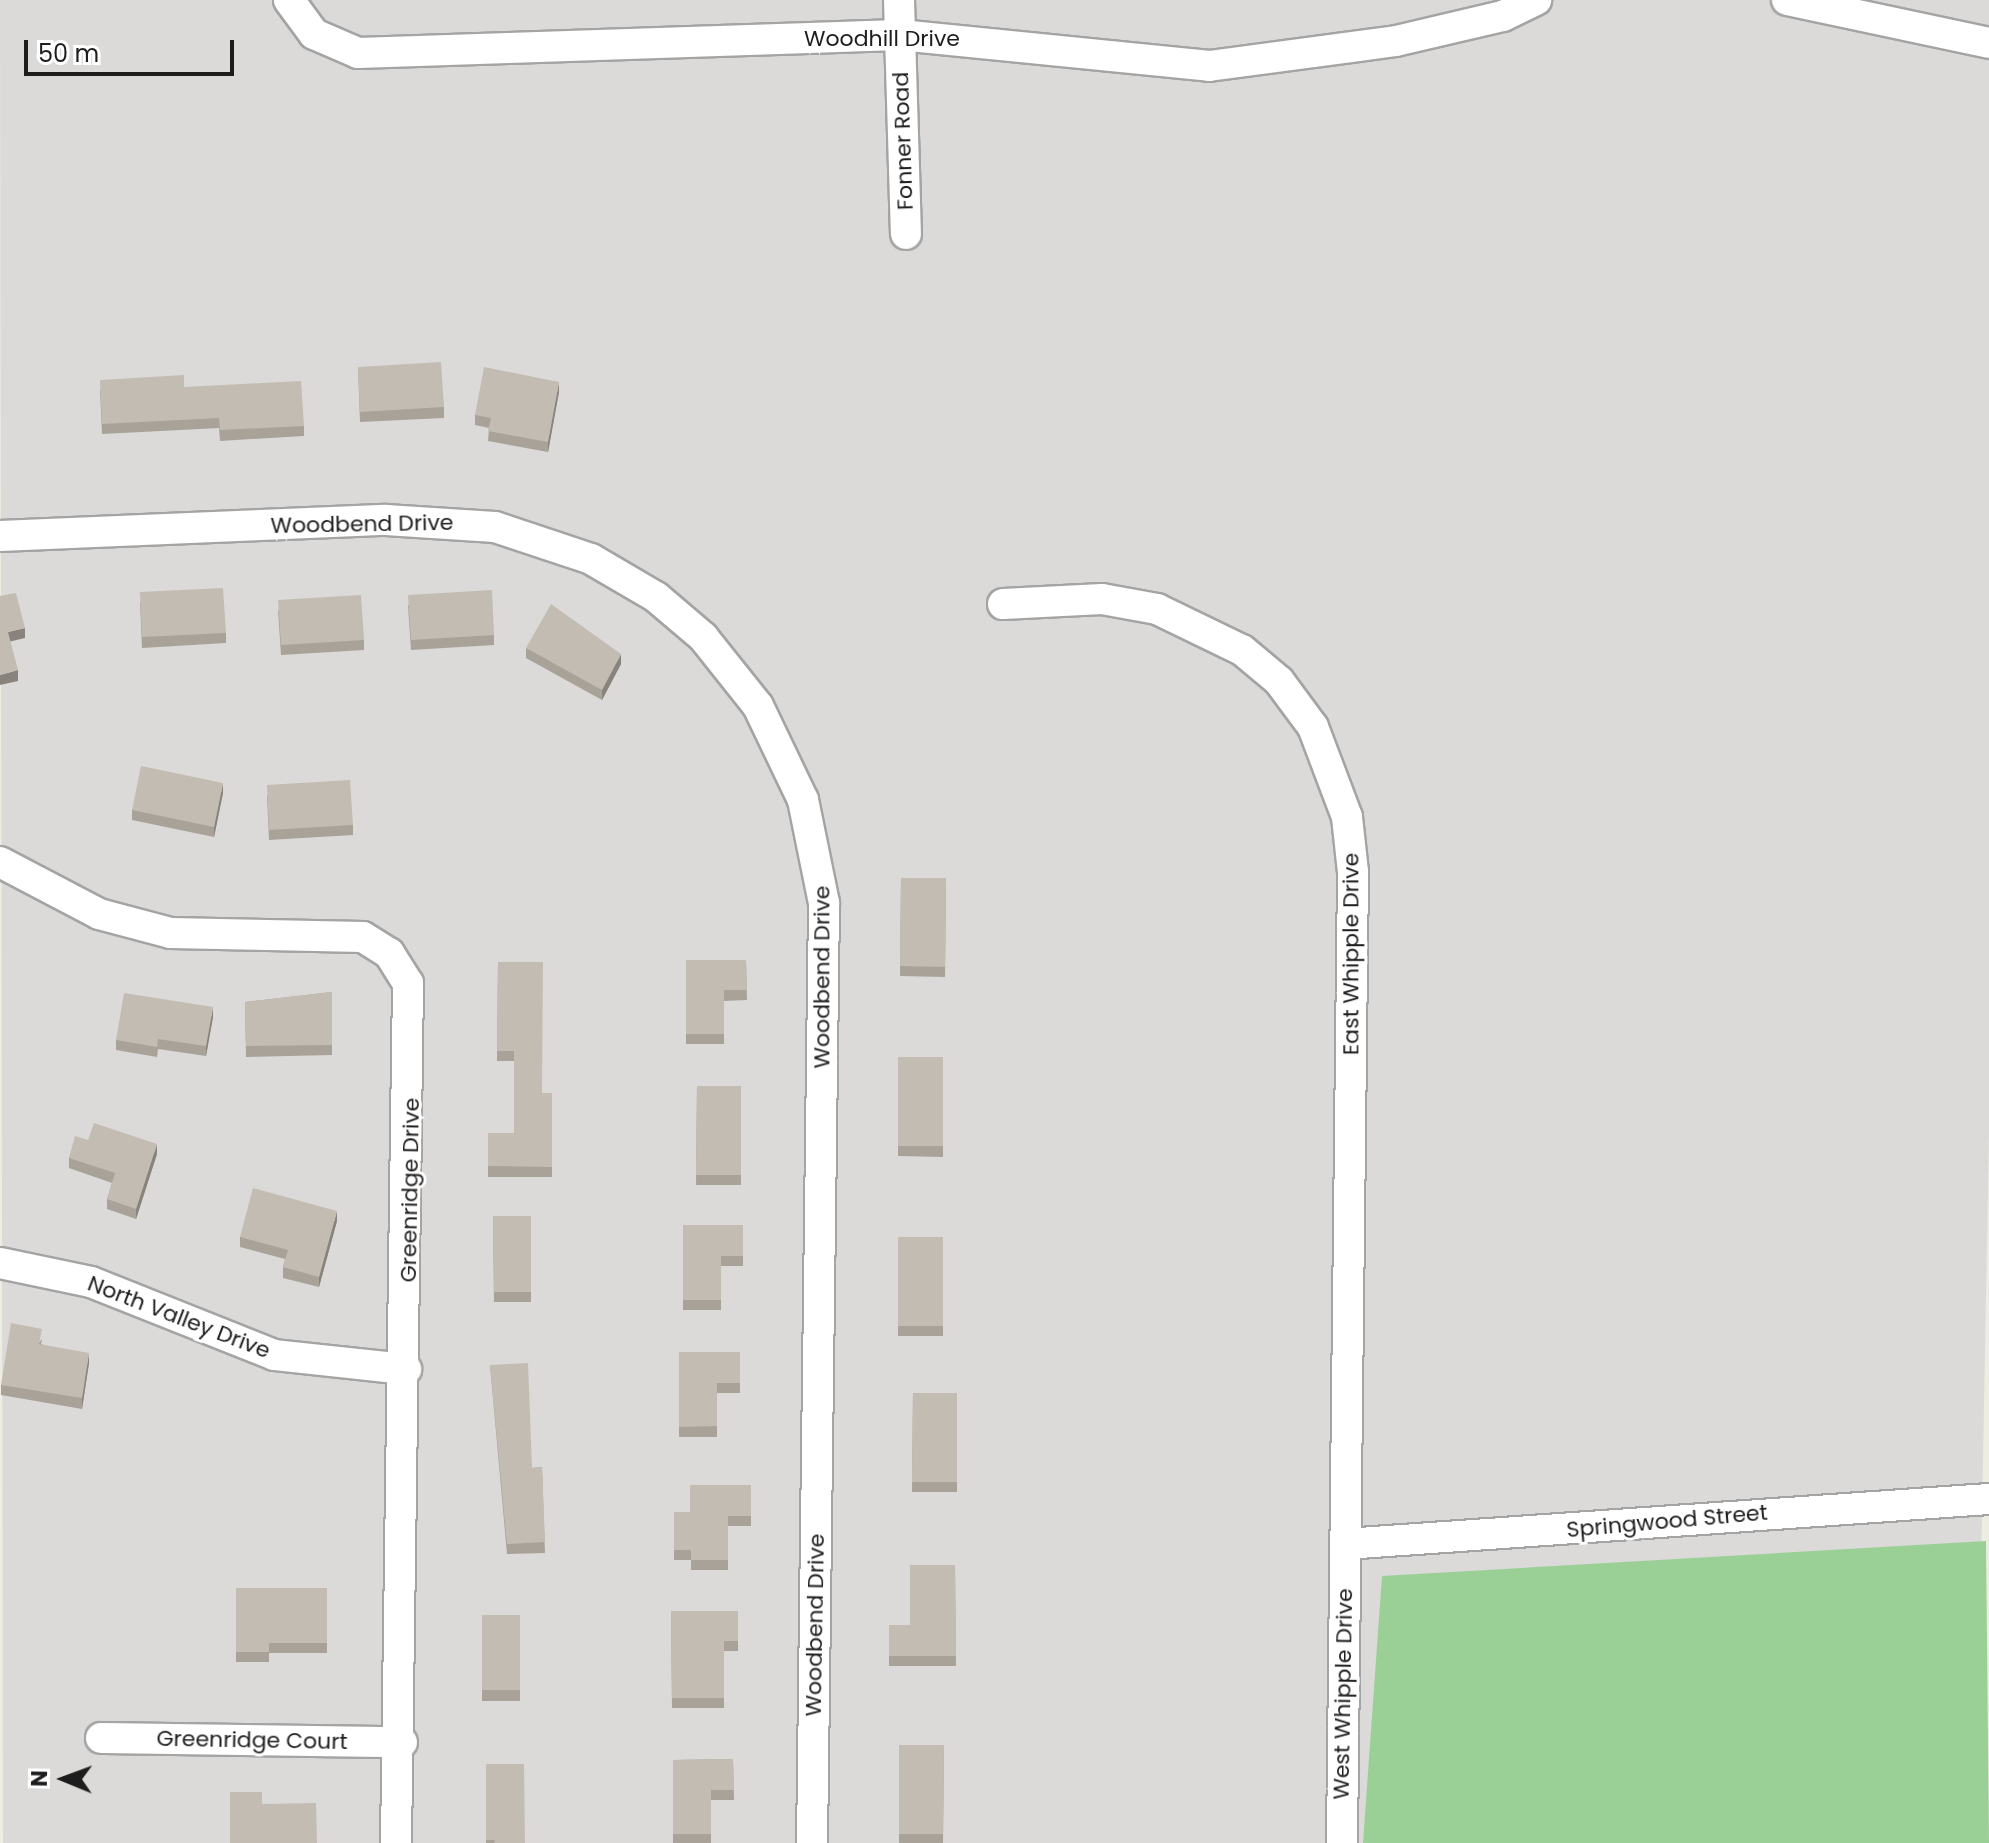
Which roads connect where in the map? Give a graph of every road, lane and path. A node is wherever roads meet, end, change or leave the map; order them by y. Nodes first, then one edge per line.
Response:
1 (289, 0) edge
2 (899, 0) edge
3 (1536, 0) edge
4 (1787, 0) edge
5 (900, 35) junction
6 (1989, 43) edge
7 (906, 234) dead end
8 (0, 536) edge
9 (1003, 604) dead end
10 (0, 862) edge
11 (0, 1263) edge
12 (406, 1369) junction
13 (1989, 1499) edge
14 (1345, 1544) junction
15 (101, 1738) dead end
16 (402, 1742) junction
17 (396, 1843) edge
18 (812, 1843) edge
19 (1342, 1843) edge

1 - 5 street, Woodhill Drive
2 - 5 street, Fonner Road
3 - 5 street, Woodhill Drive
4 - 6 street
5 - 7 street, Fonner Road
8 - 18 street, Woodbend Drive
9 - 14 street, East Whipple Drive
10 - 12 street, Greenridge Drive
11 - 12 street, North Valley Drive
12 - 16 street, Greenridge Drive
13 - 14 street, Springwood Street
14 - 19 street, West Whipple Drive
15 - 16 street, Greenridge Court
16 - 17 street, Greenridge Drive

